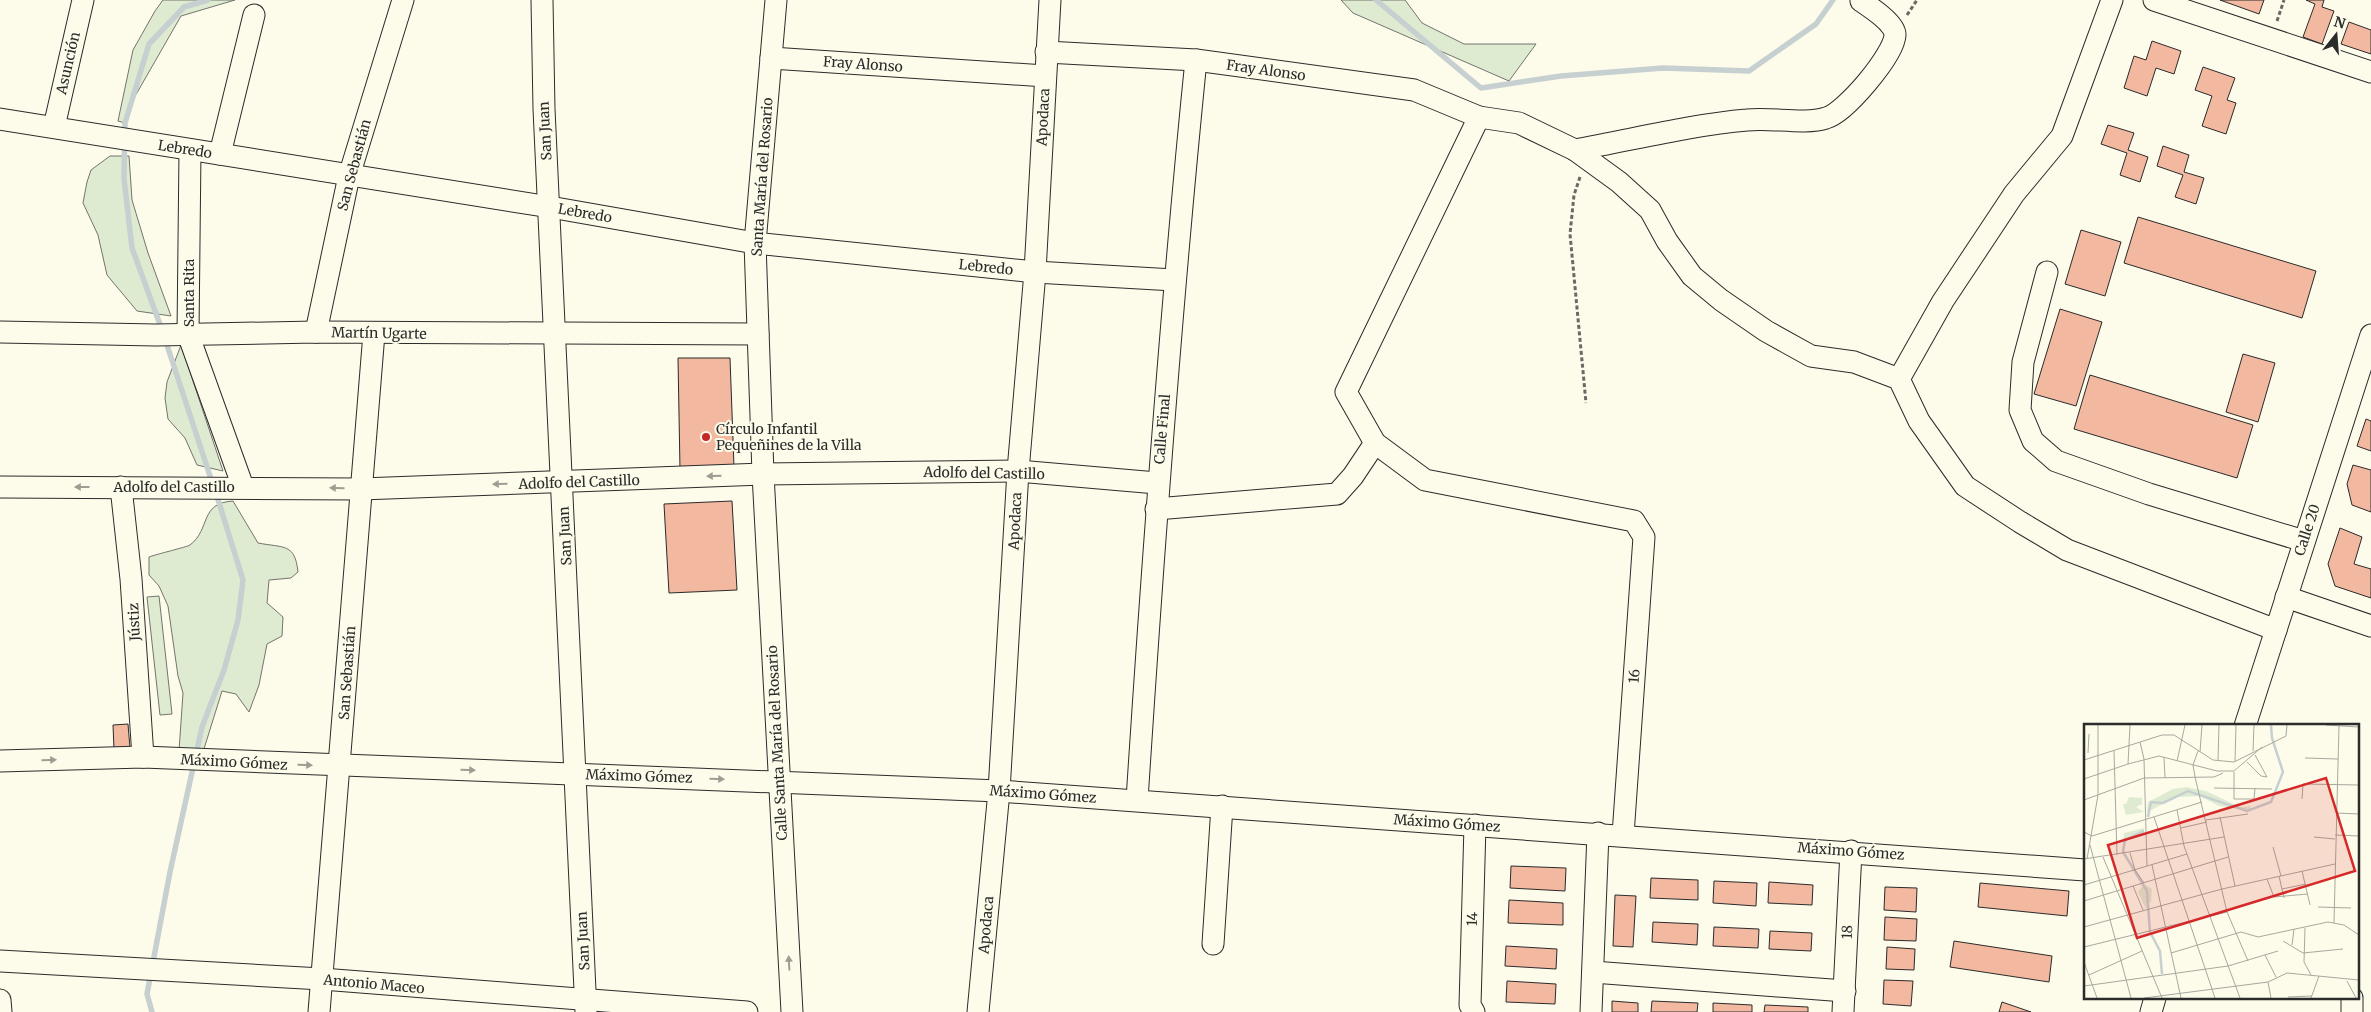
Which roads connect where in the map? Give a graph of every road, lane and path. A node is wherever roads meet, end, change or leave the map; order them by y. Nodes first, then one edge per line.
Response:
1 (83, 0) edge
2 (403, 0) edge
3 (542, 0) edge
4 (776, 0) edge
5 (1050, 0) edge
6 (2112, 0) edge
7 (2154, 0) edge
8 (1861, 1) edge
9 (254, 15) dead end
10 (1046, 52) junction
11 (771, 58) junction
12 (1196, 60) junction
13 (2371, 72) edge
14 (1046, 76) junction
15 (1479, 118) junction
16 (0, 119) edge
17 (54, 127) junction
18 (190, 150) junction
19 (220, 154) junction
20 (1581, 154) junction
21 (349, 176) junction
22 (550, 207) junction
23 (755, 243) junction
24 (1036, 272) junction
25 (2047, 272) dead end
26 (1174, 280) junction
27 (0, 332) edge
28 (316, 332) junction
29 (374, 333) junction
30 (173, 334) junction
31 (556, 334) junction
32 (758, 334) junction
33 (2371, 335) edge
34 (1900, 379) junction
35 (2364, 381) edge
36 (1586, 403) dead end
37 (1375, 443) junction
38 (1018, 471) junction
39 (763, 474) junction
40 (562, 482) junction
41 (1157, 484) junction
42 (0, 486) edge
43 (121, 487) junction
44 (237, 487) junction
45 (361, 488) junction
46 (1156, 509) junction
47 (2304, 541) junction
48 (2286, 597) junction
49 (2371, 626) edge
50 (2276, 630) junction
51 (2246, 724) edge
52 (143, 757) junction
53 (0, 762) edge
54 (340, 766) junction
55 (576, 773) junction
56 (778, 782) junction
57 (999, 791) junction
58 (1137, 800) junction
59 (1222, 806) junction
60 (1475, 825) junction
61 (1598, 833) junction
62 (1623, 835) junction
63 (1850, 851) junction
64 (2084, 870) edge
65 (1214, 944) dead end
66 (0, 961) edge
67 (1593, 972) junction
68 (322, 979) junction
69 (1845, 991) junction
70 (0, 1000) edge
71 (2155, 1000) edge
72 (586, 1006) edge
73 (1, 1012) edge
74 (320, 1012) edge
75 (747, 1012) edge
76 (792, 1012) edge
77 (978, 1012) edge
78 (1474, 1012) edge
79 (1591, 1012) edge
80 (1843, 1012) edge
81 (2151, 1012) edge

1 - 17 street, Asunción
2 - 21 street, San Sebastián
3 - 22 street, San Juan
4 - 11 street, Santa María del Rosario
5 - 10 street, Apodaca
6 - 34 street
7 - 13 street
8 - 20 street
9 - 19 street
10 - 12 street, Fray Alonso
10 - 14 street, Apodaca
11 - 14 street, Fray Alonso
11 - 23 street, Santa María del Rosario
12 - 15 street, Fray Alonso
12 - 26 street, Calle Final
14 - 24 street, Apodaca
15 - 20 street, Fray Alonso
15 - 37 street
16 - 17 street, Lebredo
17 - 18 street, Lebredo
18 - 19 street, Lebredo
18 - 30 street, Santa Rita
19 - 21 street, Lebredo
20 - 34 street, Fray Alonso
20 - 36 path
21 - 22 street, Lebredo
21 - 28 street, San Sebastián
22 - 23 street, Lebredo
22 - 31 street, San Juan
23 - 24 street, Lebredo
23 - 32 street, Santa María del Rosario
24 - 26 street, Lebredo
24 - 38 street, Apodaca
25 - 47 street
26 - 41 street, Calle Final
27 - 30 street, Martín Ugarte
28 - 29 street, Martín Ugarte
28 - 30 street, Martín Ugarte
29 - 31 street, Martín Ugarte
29 - 45 street, San Sebastián
30 - 44 street, Santa Rita
31 - 32 street, Martín Ugarte
31 - 40 street, San Juan
32 - 39 street, Santa María del Rosario
33 - 35 street, Calle 20
34 - 50 street
35 - 47 street, Calle 20
37 - 46 street
37 - 62 street, 16
38 - 39 street, Adolfo del Castillo
38 - 41 street, Adolfo del Castillo
38 - 57 street, Apodaca
39 -> 40 street, Adolfo del Castillo
39 - 56 street, Calle Santa María del Rosario
40 -> 45 street, Adolfo del Castillo
40 - 55 street, San Juan
41 - 46 street, Calle Final
43 -> 42 street, Adolfo del Castillo
43 - 44 street, Adolfo del Castillo
43 - 52 street, Jústiz
45 -> 44 street, Adolfo del Castillo
45 - 54 street, San Sebastián
46 - 58 street, Calle Final
47 - 48 street, Calle 20
48 - 49 street
48 - 50 street, Calle 20
50 - 51 street, Calle 20
53 -> 52 street, Máximo Gómez
52 -> 54 street, Máximo Gómez
54 -> 55 street, Máximo Gómez
54 - 68 street, San Sebastián
55 -> 56 street, Máximo Gómez
55 - 72 street, San Juan
56 - 57 street, Máximo Gómez
76 -> 56 street, Calle Santa María del Rosario
57 - 58 street, Máximo Gómez
57 - 77 street, Apodaca
58 - 59 street, Máximo Gómez
59 - 60 street, Máximo Gómez
59 - 65 street
60 - 61 street, Máximo Gómez
60 - 78 street, 14
61 - 62 street, Máximo Gómez
61 - 67 street
62 - 63 street, Máximo Gómez
63 - 64 street, Máximo Gómez
63 - 69 street, 18
66 - 68 street, Antonio Maceo
67 - 69 street
67 - 79 street
68 - 72 street, Antonio Maceo
68 - 74 street, San Sebastián
69 - 80 street, 18
70 - 73 street
71 - 81 street
72 - 75 street, Antonio Maceo

